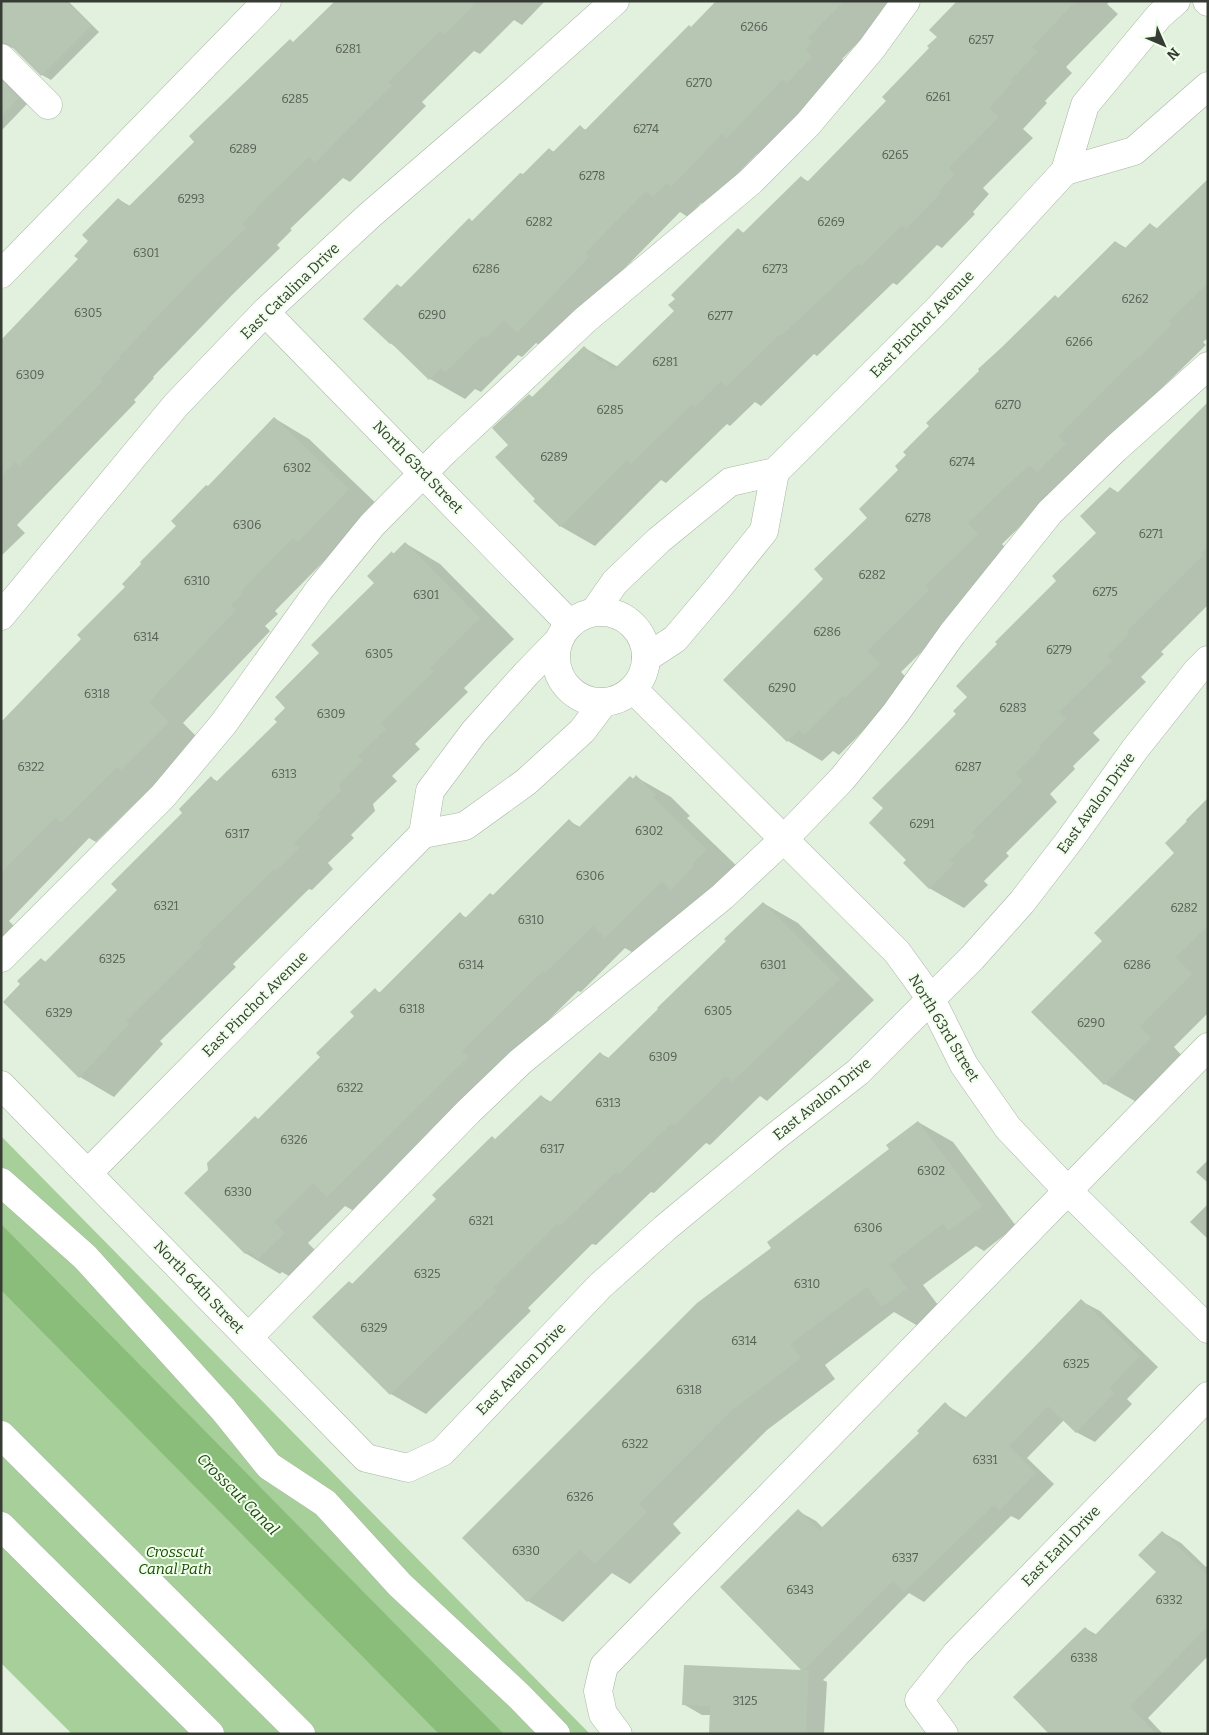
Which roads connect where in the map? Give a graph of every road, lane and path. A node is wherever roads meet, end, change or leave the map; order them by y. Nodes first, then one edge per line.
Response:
1 (267, 1) edge
2 (614, 1) edge
3 (906, 1) edge
4 (1176, 1) edge
5 (1, 58) edge
6 (1208, 86) edge
7 (48, 105) dead end
8 (1065, 171) junction
9 (1, 274) edge
10 (265, 312) junction
11 (1208, 366) edge
12 (423, 472) junction
13 (775, 472) junction
14 (1, 616) edge
15 (574, 625) junction
16 (646, 658) junction
17 (1208, 660) edge
18 (633, 689) junction
19 (604, 702) junction
20 (423, 834) junction
21 (784, 838) junction
22 (1, 958) edge
23 (931, 1000) junction
24 (1208, 1048) edge
25 (1, 1085) edge
26 (88, 1173) junction
27 (1, 1182) edge
28 (1068, 1191) junction
29 (1208, 1329) edge
30 (248, 1337) junction
31 (1208, 1396) edge
32 (1, 1435) edge
33 (408, 1468) joint
34 (1, 1526) edge
35 (210, 1734) edge
36 (301, 1734) edge
37 (556, 1734) edge
38 (618, 1734) edge
39 (944, 1734) edge

1 - 9 street
2 - 10 street, East Catalina Drive
3 - 12 street
4 - 8 street, East Pinchot Avenue
5 - 7 street
6 - 8 street
8 - 13 street, East Pinchot Avenue
10 - 12 street, North 63rd Street
10 - 14 street, East Catalina Drive
11 - 21 street
12 - 15 street, North 63rd Street
12 - 22 street
13 - 15 street
13 - 16 street
15 - 16 street
15 - 19 street
15 - 20 street
16 - 18 street
17 - 23 street, East Avalon Drive
18 - 19 street
18 - 21 street, North 63rd Street
19 - 20 street
20 - 26 street, East Pinchot Avenue
21 - 23 street, North 63rd Street
21 - 30 street
23 - 28 street, North 63rd Street
23 - 33 street, East Avalon Drive
24 - 28 street
25 - 26 street, North 64th Street
26 - 30 street, North 64th Street
27 - 37 street
28 - 29 street, North 63rd Street
28 - 38 street
30 - 33 street, North 64th Street
31 - 39 street, East Earll Drive
32 - 36 street
34 - 35 street

